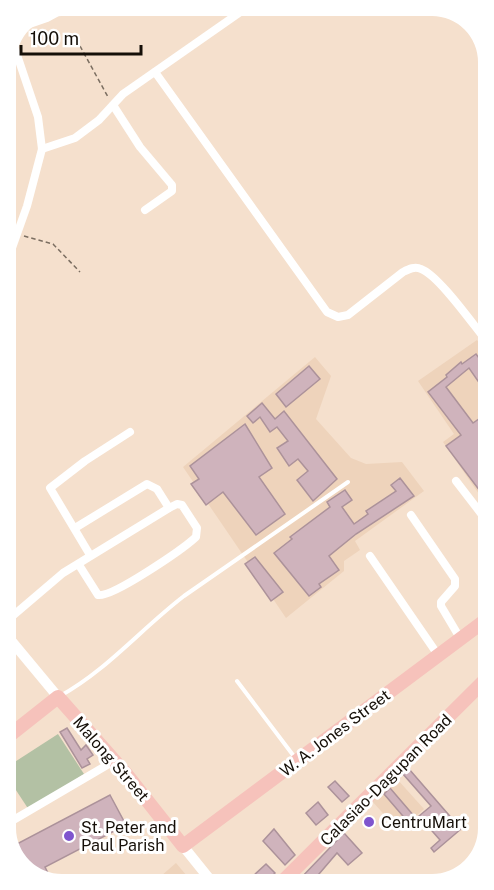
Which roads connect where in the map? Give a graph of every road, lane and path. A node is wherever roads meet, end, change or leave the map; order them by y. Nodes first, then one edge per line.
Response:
1 (234, 16) edge
2 (80, 46) dead end
3 (17, 53) edge
4 (155, 72) junction
5 (113, 105) junction
6 (42, 149) junction
7 (145, 210) dead end
8 (18, 234) junction
9 (17, 237) edge
10 (80, 272) dead end
11 (478, 331) edge
12 (130, 432) dead end
13 (456, 481) dead end
14 (348, 482) dead end
15 (169, 508) junction
16 (478, 510) edge
17 (411, 515) dead end
18 (75, 528) junction
19 (90, 555) junction
20 (370, 556) dead end
21 (79, 565) junction
22 (16, 613) edge
23 (478, 625) edge
24 (460, 638) junction
25 (16, 647) edge
26 (438, 655) junction
27 (237, 681) dead end
28 (478, 687) edge
29 (58, 697) junction
30 (16, 730) edge
31 (114, 761) junction
32 (298, 762) junction
33 (16, 818) edge
34 (183, 846) junction
35 (205, 873) edge
36 (291, 874) edge

1 - 4 street
2 - 5 path
3 - 6 street
4 - 5 street
4 - 11 street
5 - 6 street
5 - 7 street
6 - 8 street
8 - 9 street
8 - 10 path
12 - 18 street
13 - 16 street
14 - 29 lane
15 - 18 street
15 - 19 street
15 - 21 street
17 - 24 street
18 - 19 street
19 - 21 street
20 - 26 street
21 - 22 street
23 - 24 main road, W. A. Jones Street
24 - 26 main road, W. A. Jones Street
25 - 29 street, Malong Street
26 - 32 main road, W. A. Jones Street
27 - 32 lane
28 - 36 main road, Calasiao-Dagupan Road
29 - 30 main road
29 - 31 main road, Malong Street
31 - 33 street
31 - 34 main road, Malong Street
32 - 34 main road, W. A. Jones Street
34 - 35 street, Malong Street

